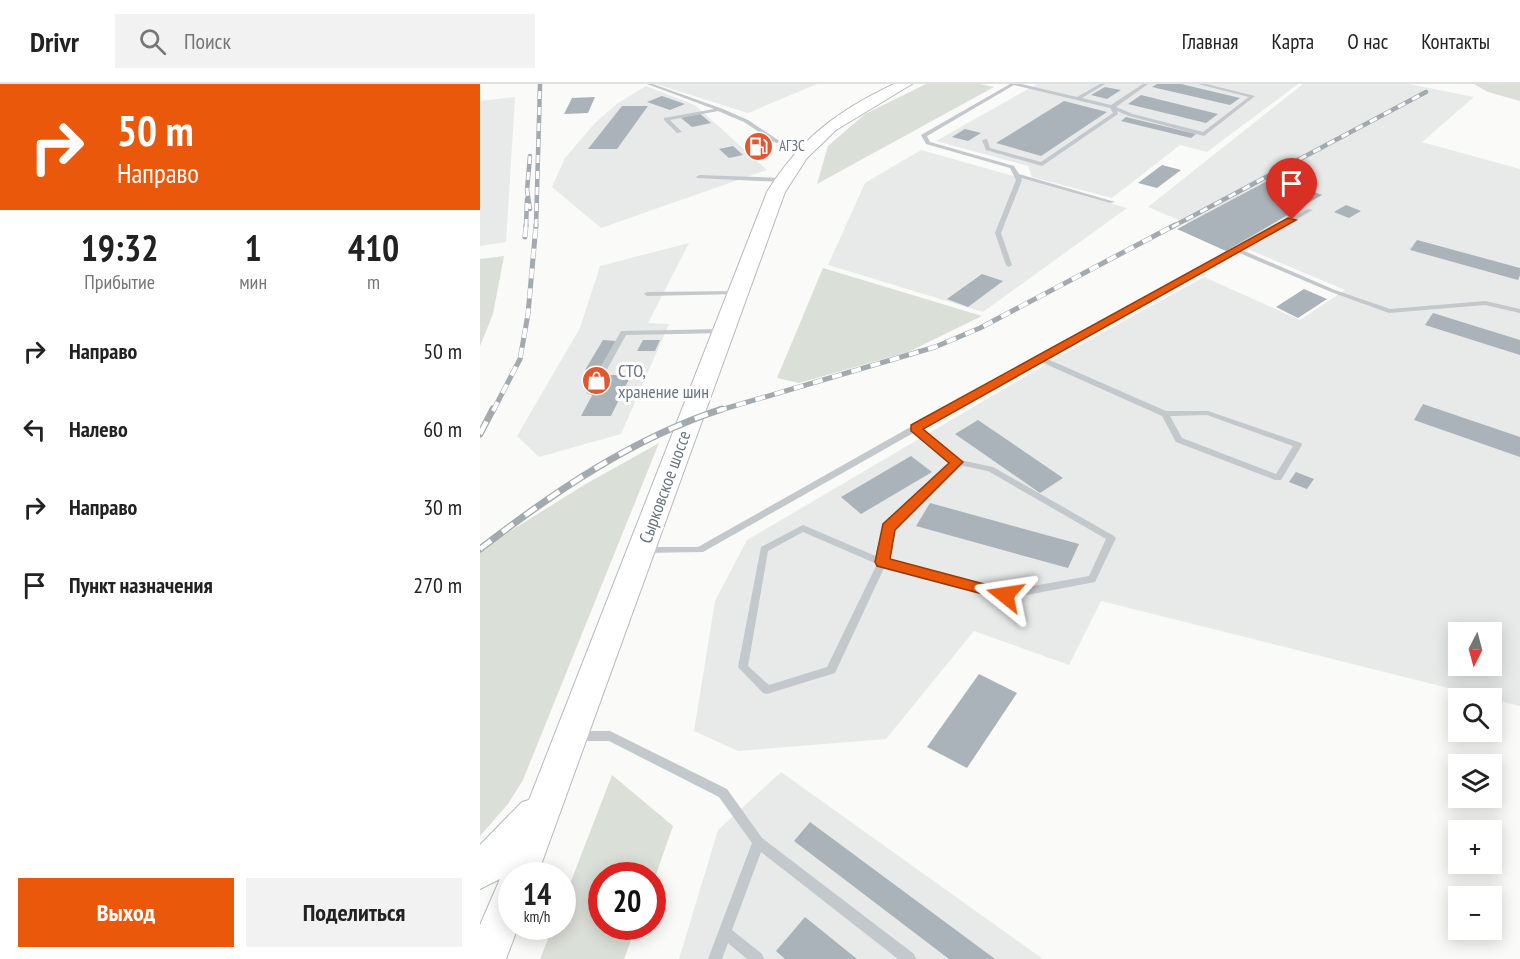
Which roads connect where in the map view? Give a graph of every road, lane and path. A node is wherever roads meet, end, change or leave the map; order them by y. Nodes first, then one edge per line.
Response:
1 (649, 84) edge
2 (905, 84) edge
3 (1014, 84) edge
4 (1052, 84) edge
5 (1103, 84) edge
6 (1146, 84) edge
7 (1200, 84) edge
8 (1041, 91) junction
9 (1078, 99) junction
10 (1112, 107) junction
11 (721, 110) junction
12 (679, 132) dead end
13 (985, 140) dead end
14 (804, 148) junction
15 (1016, 175) junction
16 (699, 177) dead end
17 (782, 180) junction
18 (1112, 202) dead end
19 (1310, 210) dead end
20 (1237, 250) junction
21 (1009, 265) dead end
22 (737, 293) junction
23 (647, 294) dead end
24 (1520, 311) edge
25 (722, 331) junction
26 (1039, 358) junction
27 (590, 393) dead end
28 (1165, 414) junction
29 (915, 428) junction
30 (957, 462) junction
31 (642, 550) junction
32 (882, 562) junction
33 (572, 736) junction
34 (549, 796) junction
35 (758, 842) junction
36 (523, 862) edge
37 (480, 871) edge
38 (498, 929) edge
39 (725, 932) junction
40 (486, 959) edge
41 (715, 959) edge
42 (757, 959) edge
43 (909, 959) edge

1 - 11 lane
2 - 14 main road, Сырковское шоссе
3 - 8 lane
3 - 15 lane
4 - 8 lane
5 - 9 lane
6 - 10 lane
7 - 10 lane
8 - 9 lane
9 - 10 lane
10 - 13 lane
11 - 12 lane
11 - 14 lane
14 - 17 main road, Сырковское шоссе
15 - 18 lane
15 - 21 lane
16 - 17 lane
17 - 22 main road, Сырковское шоссе
19 - 20 lane
20 - 24 lane
20 - 26 lane
22 - 23 lane
22 - 25 main road, Сырковское шоссе
25 - 27 lane
25 - 31 main road, Сырковское шоссе
26 - 28 lane
26 - 29 lane
28 - 28 lane
29 - 30 lane
29 - 31 lane
30 - 32 lane
30 - 32 lane
31 - 33 main road, Сырковское шоссе
32 - 32 lane
33 - 34 main road, Сырковское шоссе
33 - 35 lane
34 - 36 main road, Сырковское шоссе
34 - 37 main road
35 - 39 lane
35 - 43 lane
38 - 40 main road
39 - 41 lane
39 - 42 lane

